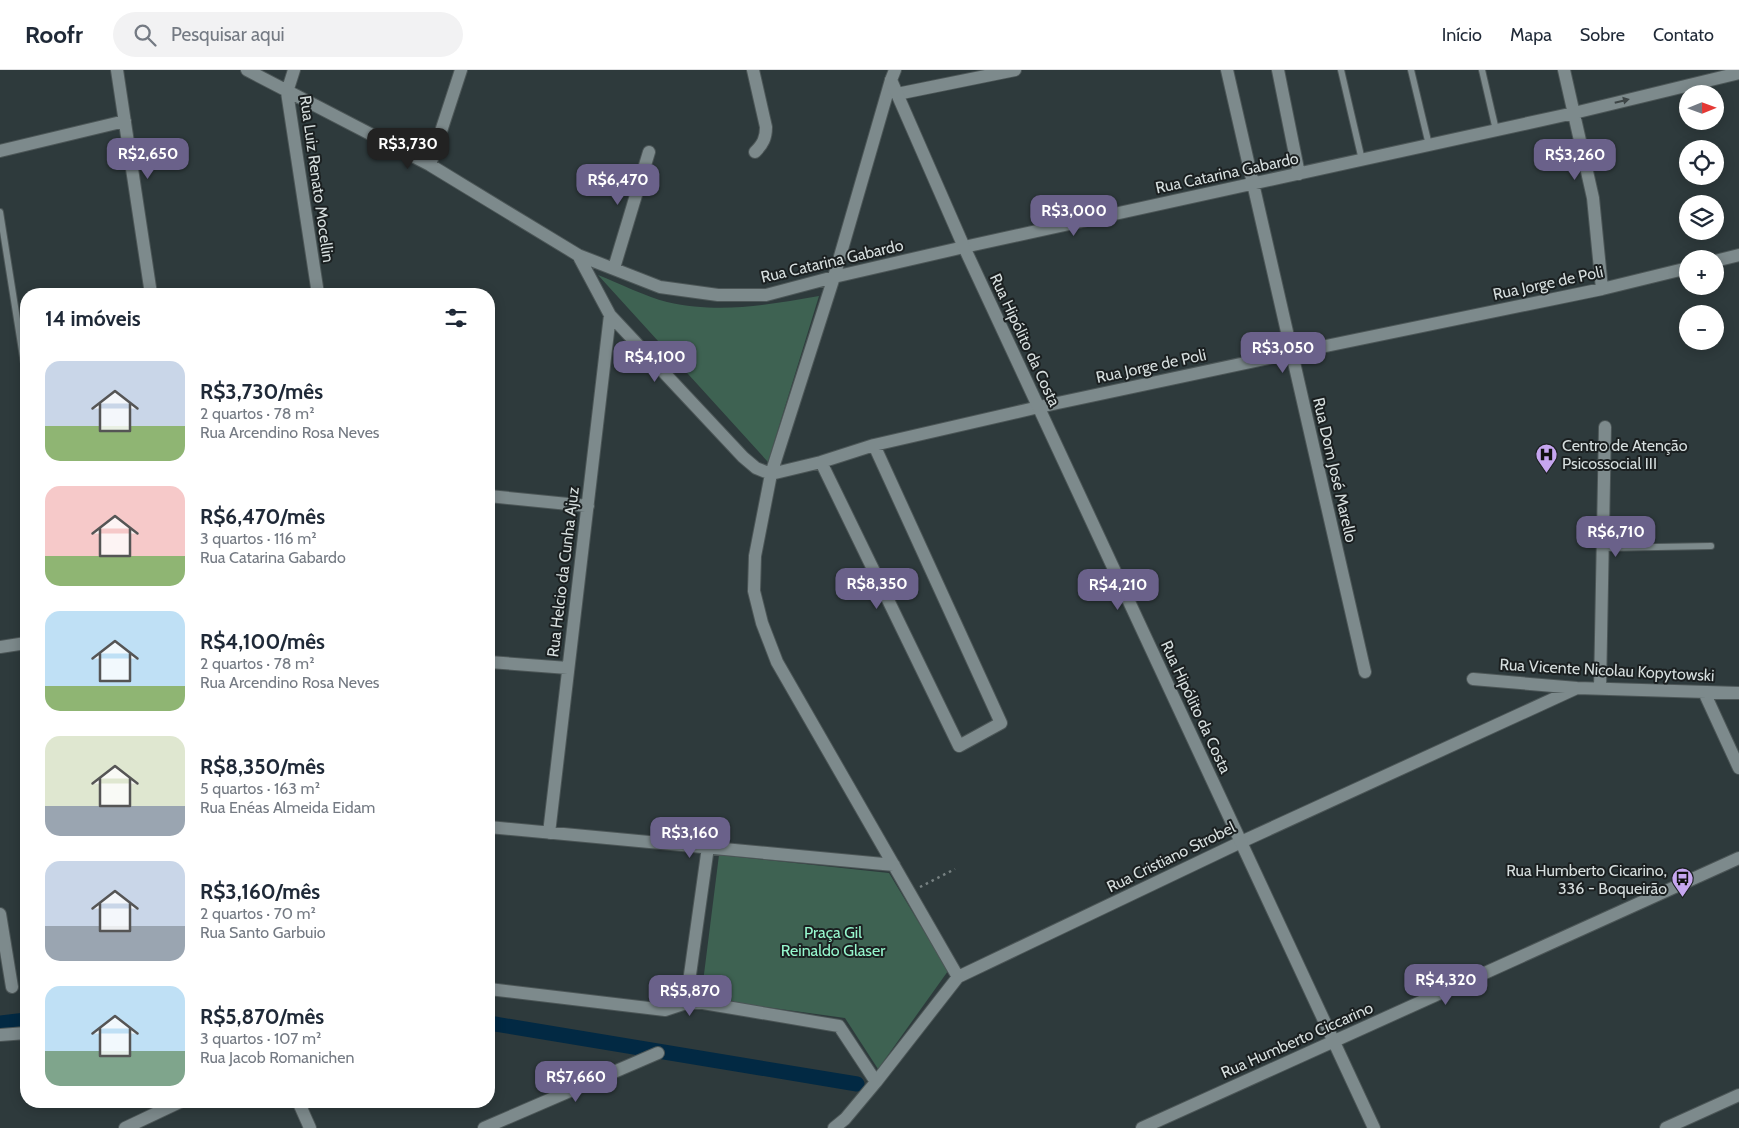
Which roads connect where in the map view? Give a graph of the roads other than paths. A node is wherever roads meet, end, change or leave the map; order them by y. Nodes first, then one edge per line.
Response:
1 (117, 70) edge
2 (247, 70) edge
3 (294, 70) edge
4 (461, 70) edge
5 (753, 70) edge
6 (1015, 70) edge
7 (1227, 70) edge
8 (1278, 70) edge
9 (1341, 70) edge
10 (1412, 70) edge
11 (1482, 70) edge
12 (1564, 70) edge
13 (1739, 73) edge
14 (893, 75) edge
15 (287, 92) junction
16 (897, 94) junction
17 (1574, 113) junction
18 (125, 121) junction
19 (1496, 130) junction
20 (1429, 145) junction
21 (0, 151) edge
22 (649, 152) dead end
23 (755, 152) dead end
24 (1362, 160) junction
25 (430, 165) junction
26 (1299, 174) junction
27 (1252, 184) junction
28 (0, 212) edge
29 (964, 247) junction
30 (578, 255) junction
31 (1739, 255) edge
32 (1724, 259) edge
33 (614, 268) junction
34 (1679, 270) edge
35 (834, 277) junction
36 (150, 288) edge
37 (317, 288) edge
38 (1602, 289) junction
39 (610, 315) junction
40 (20, 338) edge
41 (1292, 353) junction
42 (1039, 408) junction
43 (1605, 427) dead end
44 (874, 445) junction
45 (821, 462) junction
46 (771, 474) junction
47 (495, 497) edge
48 (588, 506) junction
49 (1711, 546) dead end
50 (1603, 548) junction
51 (20, 644) edge
52 (0, 647) edge
53 (495, 662) edge
54 (568, 668) junction
55 (1365, 672) dead end
56 (1473, 679) dead end
57 (1576, 688) junction
58 (1600, 689) junction
59 (1704, 692) junction
60 (1739, 693) edge
61 (1739, 768) edge
62 (495, 828) edge
63 (549, 833) junction
64 (1241, 842) junction
65 (708, 847) junction
66 (1739, 858) edge
67 (894, 865) junction
68 (0, 914) edge
69 (958, 977) junction
70 (12, 987) dead end
71 (495, 990) edge
72 (686, 1003) junction
73 (20, 1034) edge
74 (0, 1036) edge
75 (1334, 1041) junction
76 (658, 1053) dead end
77 (876, 1082) junction
78 (1739, 1095) edge
79 (167, 1108) edge
80 (301, 1108) edge
81 (836, 1127) edge
82 (125, 1128) edge
83 (310, 1128) edge
84 (484, 1128) edge
85 (1142, 1128) edge
86 (1374, 1128) edge
87 (1666, 1128) edge

1 - 18 street
2 - 15 street, Rua Catarina Gabardo
3 - 15 street, Rua Luiz Renato Mocellin
4 - 25 street
5 - 23 street
6 - 16 street
7 - 27 street, Rua Dom José Marello
8 - 26 street
9 - 24 lane
10 - 20 lane
11 - 19 lane
12 - 17 street
17 -> 13 street, Rua Catarina Gabardo
14 - 16 street, Rua Hipólito da Costa
14 - 35 street
15 - 25 street, Rua Catarina Gabardo
15 - 37 street, Rua Luiz Renato Mocellin
16 - 29 street, Rua Hipólito da Costa
17 - 19 street, Rua Catarina Gabardo
17 - 38 street
18 - 21 street
18 - 36 street
19 - 20 street, Rua Catarina Gabardo
20 - 24 street, Rua Catarina Gabardo
22 - 33 street
24 - 26 street, Rua Catarina Gabardo
25 - 30 street, Rua Catarina Gabardo
26 - 27 street, Rua Catarina Gabardo
27 - 29 street, Rua Catarina Gabardo
27 - 41 street, Rua Dom José Marello
28 - 40 lane
29 - 35 street, Rua Catarina Gabardo
29 - 42 street, Rua Hipólito da Costa
30 - 33 street, Rua Catarina Gabardo
30 - 39 street
31 - 32 street
33 - 35 street, Rua Catarina Gabardo
34 - 38 street, Rua Jorge de Poli
35 - 46 street
38 - 41 street, Rua Jorge de Poli
39 - 46 street
39 - 48 street, Rua Helcio da Cunha Ajuz
41 - 42 street, Rua Jorge de Poli
41 - 55 street, Rua Dom José Marello
42 - 44 street, Rua Jorge de Poli
42 - 64 street, Rua Hipólito da Costa
43 - 50 street
44 - 45 street, Rua Jorge de Poli
44 - 45 street
45 - 46 street, Rua Jorge de Poli
46 - 67 street
47 - 48 street
48 - 54 street, Rua Helcio da Cunha Ajuz
49 - 50 lane
50 - 58 street
51 - 52 street
53 - 54 street
54 - 63 street, Rua Helcio da Cunha Ajuz
56 - 57 street, Rua Vicente Nicolau Kopytowski
57 - 58 street, Rua Vicente Nicolau Kopytowski
57 - 64 street, Rua Cristiano Strobel
58 - 59 street, Rua Vicente Nicolau Kopytowski
59 - 60 street, Rua Vicente Nicolau Kopytowski
59 - 61 street
62 - 63 street
63 - 65 street
64 - 69 street, Rua Cristiano Strobel
64 - 75 street, Rua Hipólito da Costa
65 - 67 street
65 - 72 street
66 - 75 street, Rua Humberto Ciccarino
67 - 69 street
68 - 70 street
69 - 77 street, Rua Cristiano Strobel
71 - 72 street
72 - 77 street
73 - 74 street
75 - 85 street, Rua Humberto Ciccarino
75 - 86 street, Rua Hipólito da Costa
76 - 84 street
77 - 81 street, Rua Cristiano Strobel
78 - 87 street
79 - 82 street
80 - 83 street

